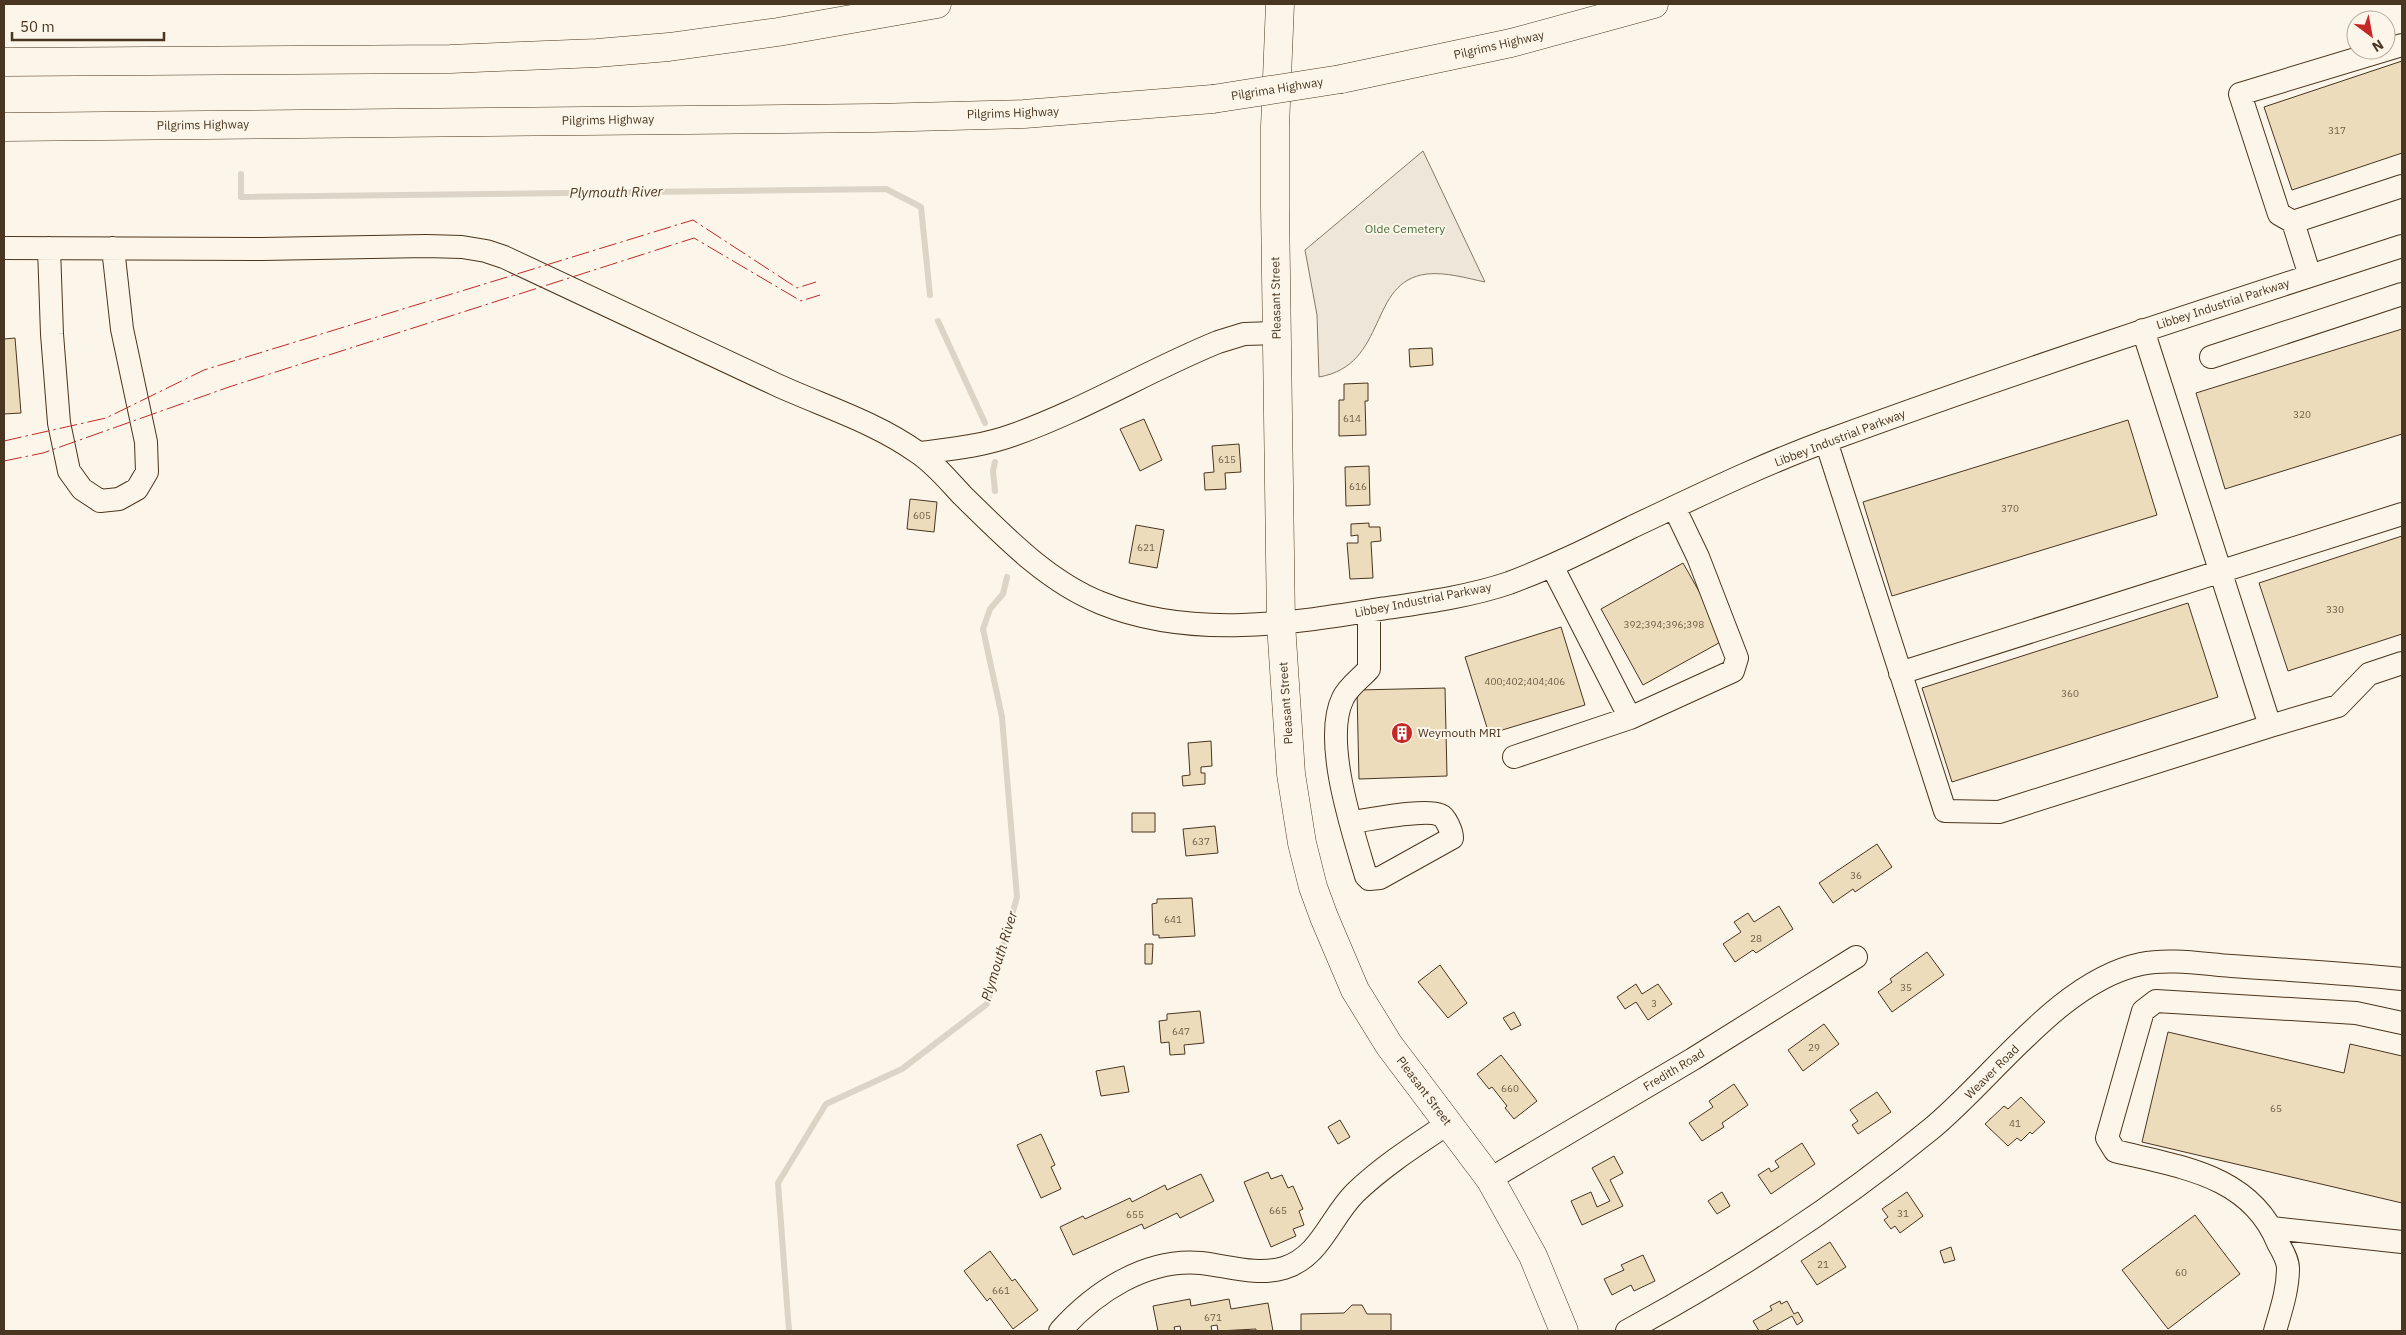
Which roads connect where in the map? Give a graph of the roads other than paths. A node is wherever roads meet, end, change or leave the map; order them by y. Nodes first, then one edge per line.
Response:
1 (937, 4) edge
2 (1280, 4) edge
3 (1654, 4) edge
4 (2402, 45) edge
5 (4, 62) edge
6 (1341, 79) joint
7 (1212, 99) joint
8 (4, 127) edge
9 (2402, 186) edge
10 (2293, 222) junction
11 (2402, 246) edge
12 (4, 248) edge
13 (49, 248) junction
14 (112, 248) junction
15 (2310, 276) junction
16 (2402, 294) edge
17 (2143, 330) junction
18 (1276, 333) junction
19 (2211, 357) dead end
20 (1826, 441) junction
21 (920, 453) junction
22 (1674, 507) junction
23 (2402, 514) edge
24 (1552, 566) junction
25 (2222, 572) junction
26 (1369, 611) junction
27 (1281, 624) junction
28 (2402, 663) edge
29 (1900, 673) junction
30 (1630, 718) junction
31 (2270, 726) junction
32 (1514, 757) dead end
33 (1350, 822) dead end
34 (1856, 957) dead end
35 (2402, 979) edge
36 (2402, 1023) edge
37 (1449, 1123) junction
38 (1490, 1180) junction
39 (2272, 1228) junction
40 (2402, 1242) edge
41 (1060, 1331) edge
42 (1564, 1331) edge
43 (1627, 1331) edge
44 (2275, 1331) edge

1 - 5 main road
2 - 18 main road, Pleasant Street
3 - 6 main road, Pilgrims Highway
4 - 10 street
6 - 7 main road, Pilgrima Highway, bridge
7 - 8 main road, Pilgrims Highway
9 - 10 street
10 - 15 street
11 - 15 street, Libbey Industrial Parkway
12 - 13 street, Libbey Industrial Parkway
13 - 14 street, Libbey Industrial Parkway
13 - 14 street
14 - 21 street, Libbey Industrial Parkway
15 - 17 street, Libbey Industrial Parkway
16 - 19 street
17 - 20 street, Libbey Industrial Parkway
17 - 25 street
18 - 21 street
18 - 27 main road, Pleasant Street
20 - 22 street, Libbey Industrial Parkway
20 - 29 street
21 - 27 street, Libbey Industrial Parkway
22 - 24 street, Libbey Industrial Parkway
22 - 30 street
23 - 25 street
24 - 26 street, Libbey Industrial Parkway
24 - 30 street
25 - 29 street
25 - 31 street
26 - 27 street, Libbey Industrial Parkway
26 - 33 street
27 - 37 main road, Pleasant Street
28 - 31 street
29 - 31 street
30 - 32 street
34 - 38 street, Fredith Road
35 - 43 street, Weaver Road
36 - 39 street
37 - 38 main road, Pleasant Street
37 - 41 street
38 - 42 main road, Pleasant Street
39 - 40 street
39 - 44 street

